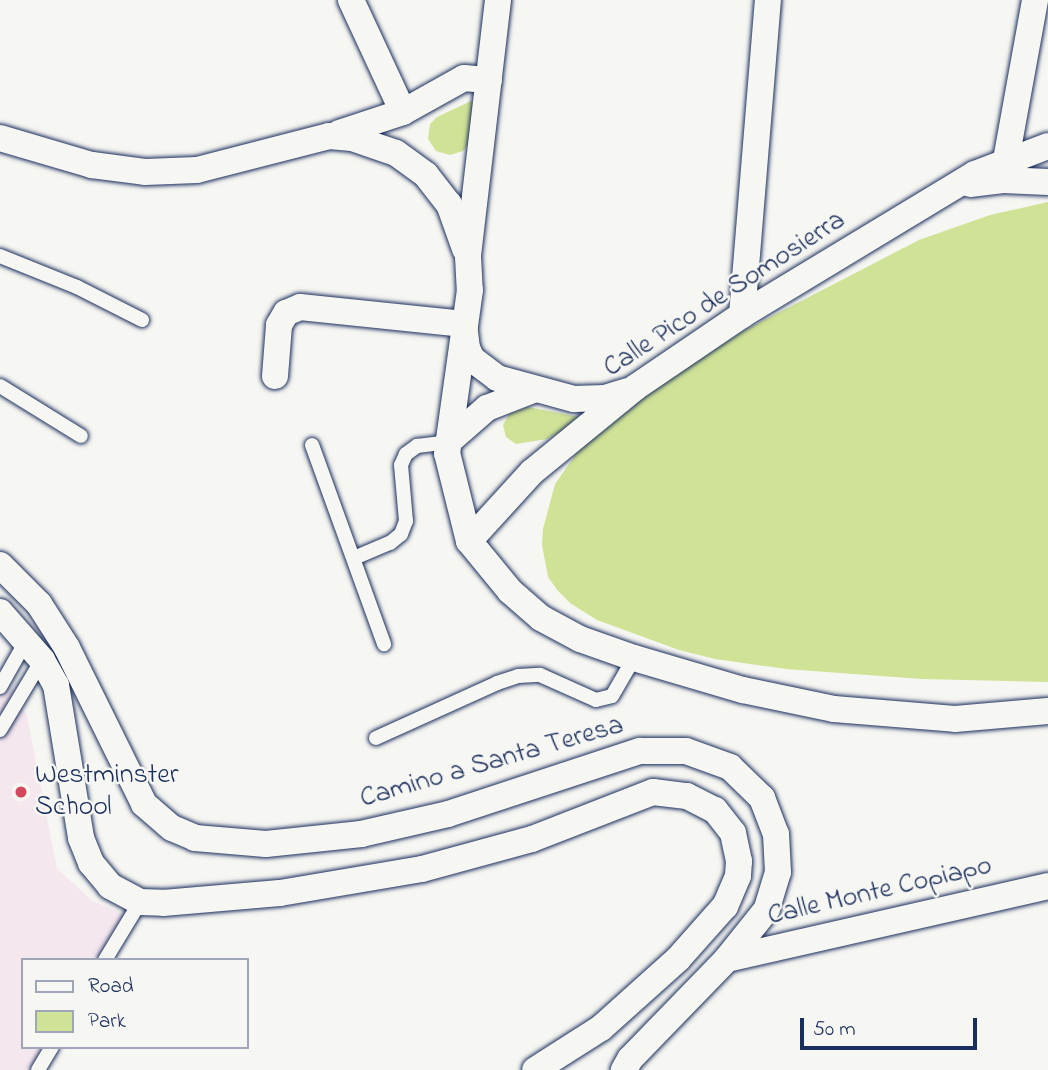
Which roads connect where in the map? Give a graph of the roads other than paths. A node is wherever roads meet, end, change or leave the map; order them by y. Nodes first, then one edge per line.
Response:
1 (351, 0) edge
2 (498, 0) edge
3 (768, 0) edge
4 (1035, 0) edge
5 (489, 80) junction
6 (403, 112) junction
7 (329, 136) junction
8 (0, 138) edge
9 (1048, 146) edge
10 (1006, 160) junction
11 (1048, 182) edge
12 (945, 192) junction
13 (0, 256) edge
14 (468, 256) junction
15 (742, 315) junction
16 (142, 320) dead end
17 (464, 324) junction
18 (275, 376) dead end
19 (0, 386) edge
20 (636, 387) junction
21 (533, 390) junction
22 (82, 436) dead end
23 (448, 442) junction
24 (312, 444) dead end
25 (469, 541) junction
26 (354, 558) junction
27 (0, 565) edge
28 (0, 612) edge
29 (384, 644) dead end
30 (34, 650) junction
31 (634, 658) junction
32 (0, 687) edge
33 (1048, 711) edge
34 (0, 730) edge
35 (376, 738) dead end
36 (1048, 886) edge
37 (140, 902) junction
38 (106, 958) edge
39 (727, 959) junction
40 (51, 1049) edge
41 (38, 1070) edge
42 (535, 1070) edge
43 (624, 1070) edge

1 - 6 street
2 - 5 street
3 - 15 street
4 - 10 street
5 - 6 street
5 - 14 street
6 - 7 street
7 - 8 street
7 - 14 street
9 - 10 street, Calle Pico de Somosierra
10 - 12 street, Calle Pico de Somosierra
11 - 12 street
12 - 15 street, Calle Pico de Somosierra
13 - 16 lane
14 - 17 street
15 - 20 street, Calle Pico de Somosierra
17 - 18 street
17 - 21 street
17 - 23 street
19 - 22 lane
20 - 21 street
20 - 25 street, Calle Pico de Somosierra
21 - 23 street
23 - 25 street
23 - 26 lane
24 - 26 lane
25 - 31 street
26 - 29 lane
27 - 39 street, Camino a Santa Teresa
28 - 30 street
30 - 32 lane
30 - 34 lane
30 - 37 street
31 - 33 street
31 - 35 lane
36 - 39 street, Calle Monte Copiapo
37 - 38 lane
37 - 42 street
39 - 43 street, Camino a Santa Teresa
40 - 41 lane

